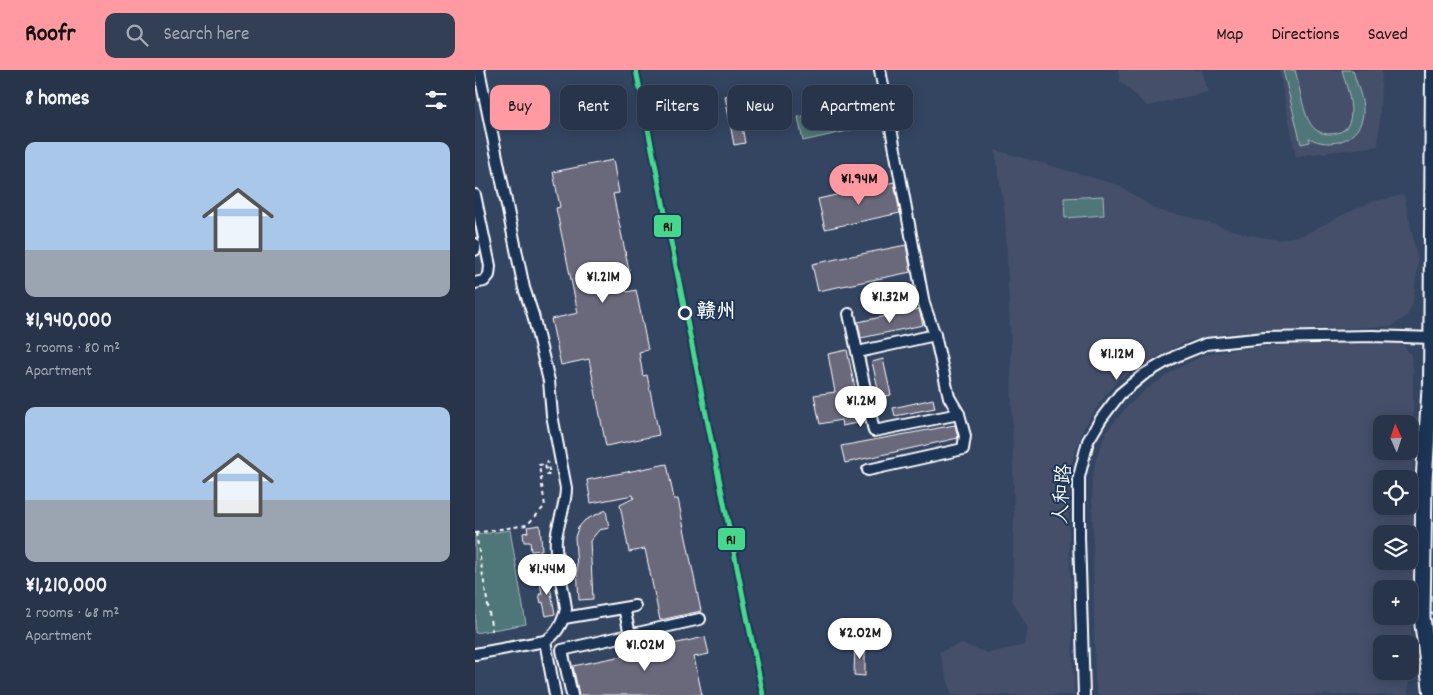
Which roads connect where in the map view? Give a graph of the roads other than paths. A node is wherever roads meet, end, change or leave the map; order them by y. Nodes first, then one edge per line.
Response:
1 (479, 70) edge
2 (880, 70) edge
3 (1432, 70) edge
4 (475, 195) edge
5 (475, 244) edge
6 (475, 250) edge
7 (475, 283) edge
8 (849, 314) dead end
9 (935, 335) junction
10 (1431, 338) edge
11 (858, 352) junction
12 (1430, 389) junction
13 (959, 414) junction
14 (868, 470) dead end
15 (564, 618) junction
16 (700, 619) dead end
17 (1433, 622) edge
18 (630, 634) junction
19 (545, 641) junction
20 (475, 654) edge
21 (555, 695) edge
22 (572, 695) edge
23 (1084, 695) edge
24 (1425, 695) edge
25 (1432, 695) edge

1 - 15 street
2 - 9 street
3 - 10 main road
4 - 7 street
5 - 6 street
8 - 11 street
9 - 11 street
9 - 13 street
10 - 12 main road
10 - 23 street, 人和路
11 - 13 street
12 - 24 main road
12 - 25 highway, bridge
13 - 14 street
15 - 18 street
15 - 19 street
16 - 18 street
17 - 25 highway, bridge
18 - 22 street
19 - 20 street
19 - 21 street

